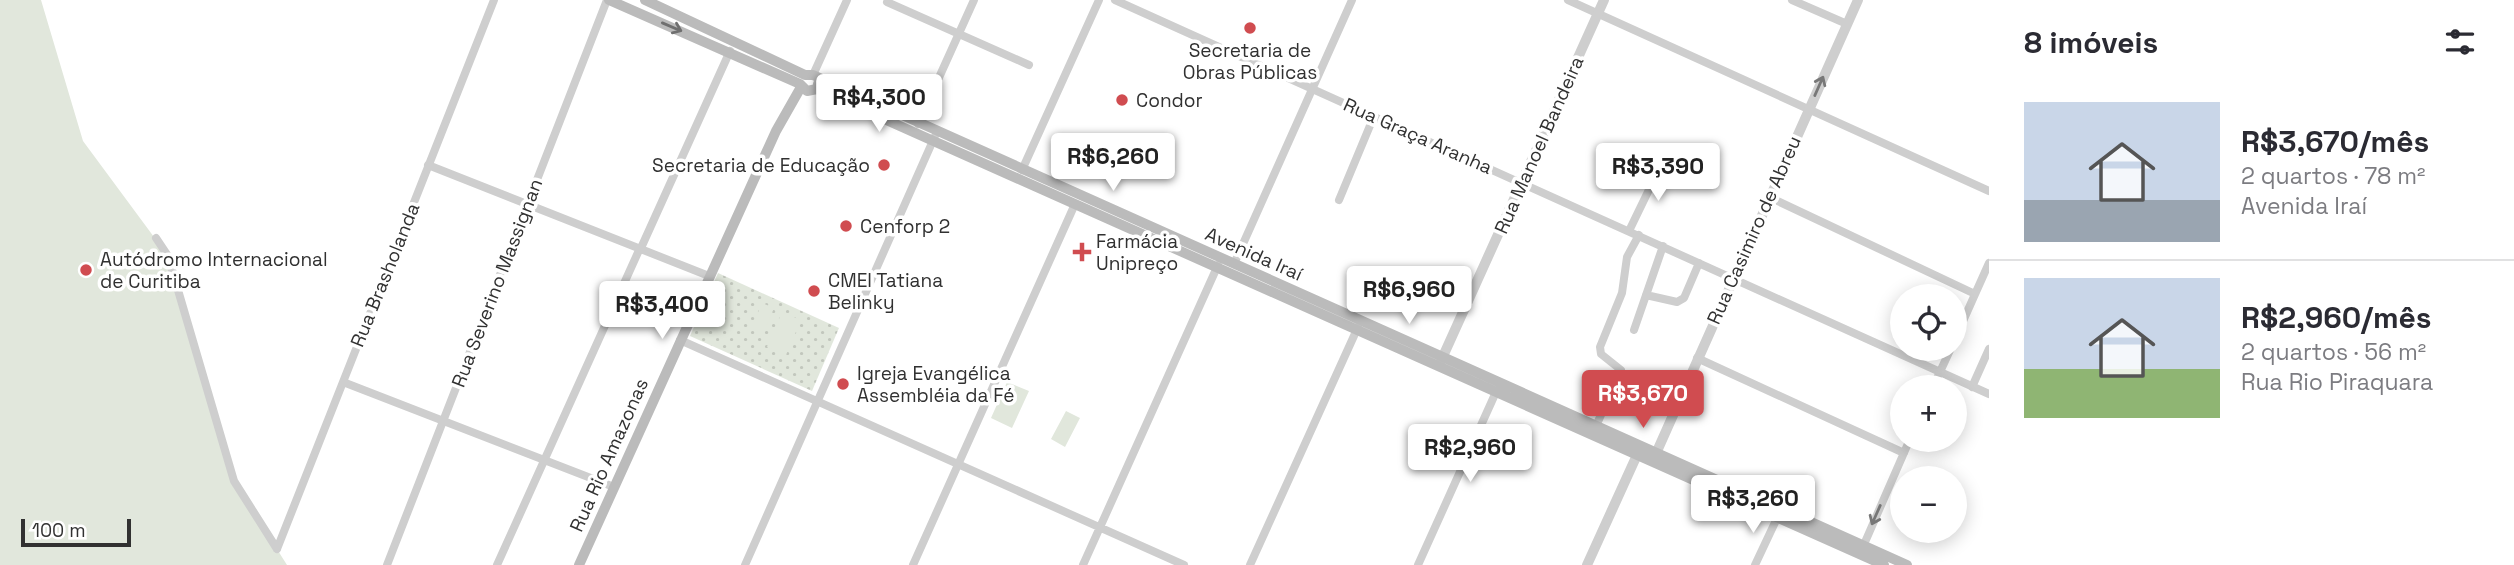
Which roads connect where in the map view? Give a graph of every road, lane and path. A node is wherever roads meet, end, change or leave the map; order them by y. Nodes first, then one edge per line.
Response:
1 (494, 0) edge
2 (608, 0) edge
3 (645, 0) edge
4 (847, 0) edge
5 (974, 0) edge
6 (1099, 0) edge
7 (1115, 0) edge
8 (1353, 0) edge
9 (1568, 0) edge
10 (1604, 0) edge
11 (1792, 0) edge
12 (1858, 0) edge
13 (887, 2) dead end
14 (1598, 13) junction
15 (1847, 24) junction
16 (959, 34) junction
17 (730, 51) junction
18 (1029, 65) dead end
19 (781, 75) junction
20 (809, 83) junction
21 (1312, 89) junction
22 (1809, 108) junction
23 (1374, 116) junction
24 (918, 124) junction
25 (776, 131) junction
26 (935, 136) junction
27 (1674, 159) dead end
28 (428, 165) junction
29 (1022, 170) junction
30 (1522, 183) junction
31 (1989, 191) edge
32 (1769, 197) junction
33 (1339, 200) dead end
34 (528, 203) junction
35 (1075, 204) junction
36 (1094, 207) junction
37 (1629, 231) junction
38 (1639, 235) junction
39 (156, 238) dead end
40 (1663, 246) junction
41 (640, 248) junction
42 (1219, 263) junction
43 (1699, 263) junction
44 (1989, 263) edge
45 (1234, 264) junction
46 (709, 276) junction
47 (1733, 278) junction
48 (1975, 294) junction
49 (1646, 295) junction
50 (1967, 312) edge
51 (1339, 317) junction
52 (1359, 326) junction
53 (1634, 330) dead end
54 (680, 340) junction
55 (1989, 349) edge
56 (1697, 358) junction
57 (1945, 361) edge
58 (1441, 362) junction
59 (1463, 372) junction
60 (1940, 372) junction
61 (1939, 375) edge
62 (343, 382) junction
63 (1972, 387) junction
64 (1496, 392) junction
65 (1989, 394) edge
66 (818, 401) junction
67 (444, 419) junction
68 (1596, 426) junction
69 (1904, 453) joint
70 (1637, 455) junction
71 (1654, 457) junction
72 (544, 459) junction
73 (958, 465) junction
74 (614, 487) junction
75 (1779, 513) junction
76 (1099, 527) junction
77 (1862, 550) junction
78 (387, 565) edge
79 (497, 565) edge
80 (579, 565) edge
81 (745, 565) edge
82 (913, 565) edge
83 (1083, 565) edge
84 (1184, 565) edge
85 (1250, 565) edge
86 (1418, 565) edge
87 (1587, 565) edge
88 (1755, 565) edge
89 (1884, 565) edge
90 (1907, 565) edge

1 - 28 street, Rua Brasholanda
2 -> 17 main road, Avenida Iraí
2 - 34 street, Rua Severino Massignan
3 - 20 main road, Avenida Iraí
4 - 20 street
5 - 16 street
6 - 29 street
7 - 21 street, Rua Graça Aranha
8 - 21 street
9 - 14 street
10 - 14 street, Rua Manoel Bandeira
11 - 15 street
12 - 15 street, Rua Casimiro de Abreu
13 - 16 street
14 - 22 street
14 - 30 street, Rua Manoel Bandeira
22 -> 15 street, Rua Casimiro de Abreu
16 - 18 street
16 - 24 street
17 - 19 main road, Avenida Iraí
17 - 41 street
19 - 20 main road, Avenida Iraí
19 - 25 main road
20 - 24 main road, Avenida Iraí
20 - 25 main road, Rua Rio Amazonas
20 - 26 main road, Avenida Iraí
21 - 23 street, Rua Graça Aranha
21 - 45 street
22 - 31 street
22 - 32 street, Rua Casimiro de Abreu
23 - 30 street, Rua Graça Aranha
23 - 33 street
24 - 26 main road, Avenida Iraí
25 - 46 main road, Rua Rio Amazonas
26 - 29 main road, Avenida Iraí
26 - 35 main road, Avenida Iraí
26 - 66 street
27 - 37 street
28 - 34 street
28 - 62 street, Rua Brasholanda
29 - 36 main road, Avenida Iraí
30 - 37 street, Rua Graça Aranha
30 - 58 street, Rua Manoel Bandeira
32 - 47 street, Rua Casimiro de Abreu
32 - 48 street
34 - 41 street
34 - 67 street, Rua Severino Massignan
35 - 36 main road, Avenida Iraí
35 - 73 street
36 - 42 main road, Avenida Iraí
37 - 38 street, Rua Graça Aranha
38 - 40 street, Rua Graça Aranha
38 - 68 street
39 - 62 street, Rua Brasholanda
40 - 43 street, Rua Graça Aranha
40 - 49 street
41 - 46 street
41 - 72 street
42 - 45 main road, Avenida Iraí
42 - 51 main road, Avenida Iraí
42 - 76 street
43 - 47 street, Rua Graça Aranha
43 - 49 street
44 - 48 street
45 - 51 main road, Avenida Iraí
46 - 54 main road, Rua Rio Amazonas
47 - 56 street, Rua Casimiro de Abreu
47 - 60 street, Rua Graça Aranha
48 - 50 street
49 - 53 street
51 - 52 main road, Avenida Iraí
52 - 58 main road, Avenida Iraí
52 - 85 street
54 - 66 street
54 - 74 main road, Rua Rio Amazonas
55 - 63 street
56 - 69 street
56 - 71 street, Rua Casimiro de Abreu
57 - 60 street
58 - 59 main road, Avenida Iraí
59 - 64 main road, Avenida Iraí
59 - 68 main road, Avenida Iraí
60 - 61 street
60 - 63 street, Rua Graça Aranha
62 - 67 street
63 - 65 street, Rua Graça Aranha
64 - 70 main road, Avenida Iraí
64 - 86 street
66 - 73 street
66 - 81 street
67 - 72 street
67 - 78 street, Rua Severino Massignan
68 - 71 main road, Avenida Iraí
69 -> 77 street
70 - 71 main road, Avenida Iraí
70 - 87 street
71 - 75 main road, Avenida Iraí
72 - 74 street
72 - 79 street
73 - 76 street
73 - 82 street
74 - 80 main road, Rua Rio Amazonas
75 - 77 main road, Avenida Iraí
75 - 88 street
76 - 83 street
76 - 84 street
77 - 89 main road, Avenida Iraí
77 - 90 main road, Avenida Iraí

